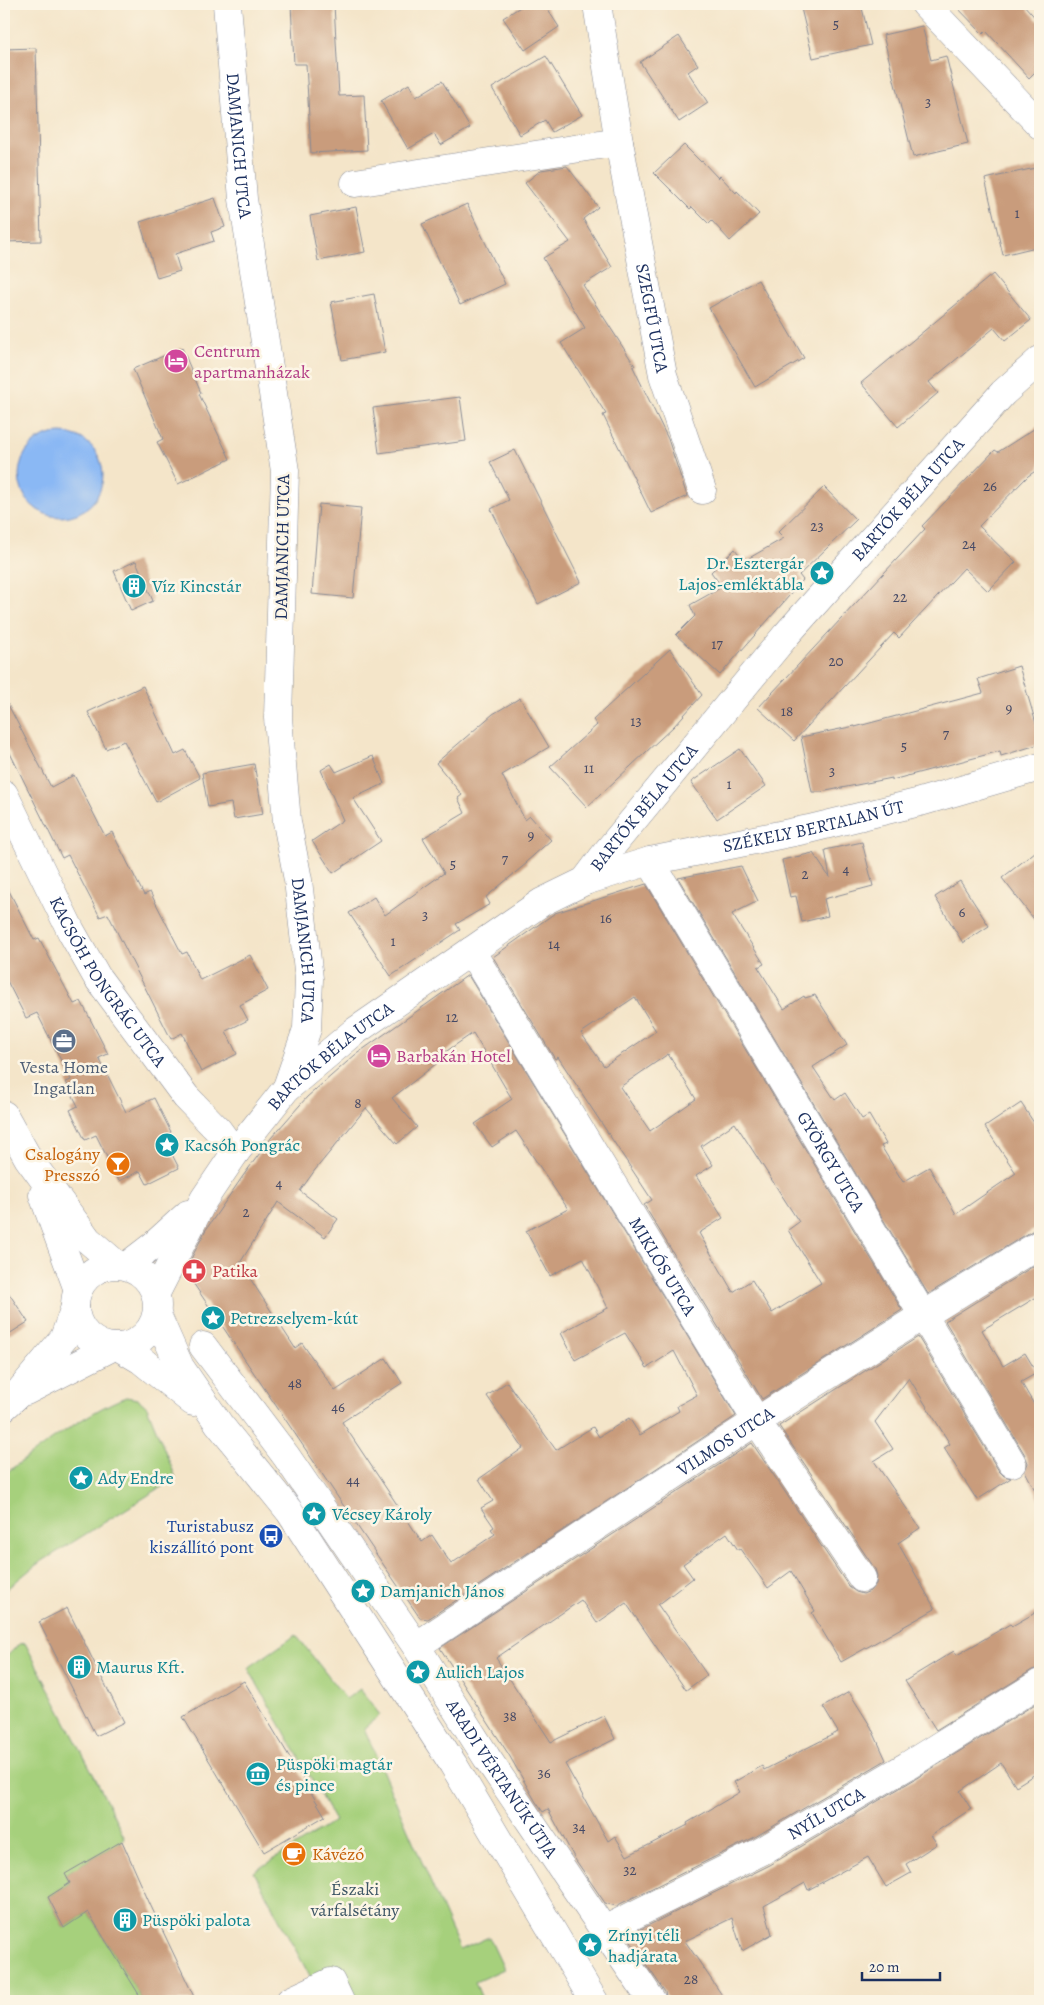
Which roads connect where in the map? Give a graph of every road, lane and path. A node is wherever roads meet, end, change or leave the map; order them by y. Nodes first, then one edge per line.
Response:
1 (227, 4) edge
2 (597, 4) edge
3 (925, 4) edge
4 (1040, 126) edge
5 (619, 142) junction
6 (355, 183) dead end
7 (1040, 360) edge
8 (702, 490) dead end
9 (1040, 766) edge
10 (4, 794) edge
11 (650, 861) junction
12 (585, 881) junction
13 (472, 951) junction
14 (286, 1089) junction
15 (4, 1115) edge
16 (235, 1153) junction
17 (28, 1158) junction
18 (204, 1199) junction
19 (1040, 1244) edge
20 (122, 1265) junction
21 (76, 1298) junction
22 (156, 1304) junction
23 (923, 1314) junction
24 (203, 1346) dead end
25 (116, 1347) junction
26 (10, 1401) edge
27 (756, 1420) junction
28 (220, 1424) junction
29 (240, 1449) junction
30 (286, 1456) junction
31 (1012, 1463) dead end
32 (862, 1578) dead end
33 (416, 1646) junction
34 (1040, 1683) edge
35 (599, 1922) junction
36 (290, 2001) edge
37 (340, 2001) edge
38 (594, 2001) edge
39 (630, 2001) edge
40 (652, 2001) edge

1 - 14 street, DAMJANICH UTCA
2 - 5 street, SZEGFŰ UTCA
3 - 4 street
5 - 6 street
5 - 8 street, SZEGFŰ UTCA
7 - 12 street, BARTÓK BÉLA UTCA
9 - 11 street, SZÉKELY BERTALAN ÚT
10 - 16 street, KACSÓH PONGRÁC UTCA
11 - 12 street, SZÉKELY BERTALAN ÚT
11 - 23 street, GYÖRGY UTCA
12 - 13 street, BARTÓK BÉLA UTCA
13 - 14 street, BARTÓK BÉLA UTCA
13 - 27 street, MIKLÓS UTCA
14 - 16 street, BARTÓK BÉLA UTCA
15 - 17 street
16 - 18 street, BARTÓK BÉLA UTCA
17 - 20 street
17 - 21 street
18 - 20 street, BARTÓK BÉLA UTCA
18 - 22 street, BARTÓK BÉLA UTCA
19 - 23 street, VILMOS UTCA
20 - 21 street
20 - 22 street
21 - 25 street
21 - 26 street
22 - 25 street
22 - 28 street, ARADI VÉRTANÚK ÚTJA
23 - 27 street, VILMOS UTCA
23 - 31 street, GYÖRGY UTCA
24 - 30 street, ARADI VÉRTANÚK ÚTJA
25 - 26 street
25 - 28 street, ARADI VÉRTANÚK ÚTJA
27 - 32 street, MIKLÓS UTCA
27 - 33 street, VILMOS UTCA
28 - 29 street, ARADI VÉRTANÚK ÚTJA
29 - 30 street
29 - 38 street, ARADI VÉRTANÚK ÚTJA
30 - 33 street, ARADI VÉRTANÚK ÚTJA
33 - 35 street, ARADI VÉRTANÚK ÚTJA
34 - 35 street, NYÍL UTCA
35 - 39 street
35 - 40 street, ARADI VÉRTANÚK ÚTJA
36 - 37 street

